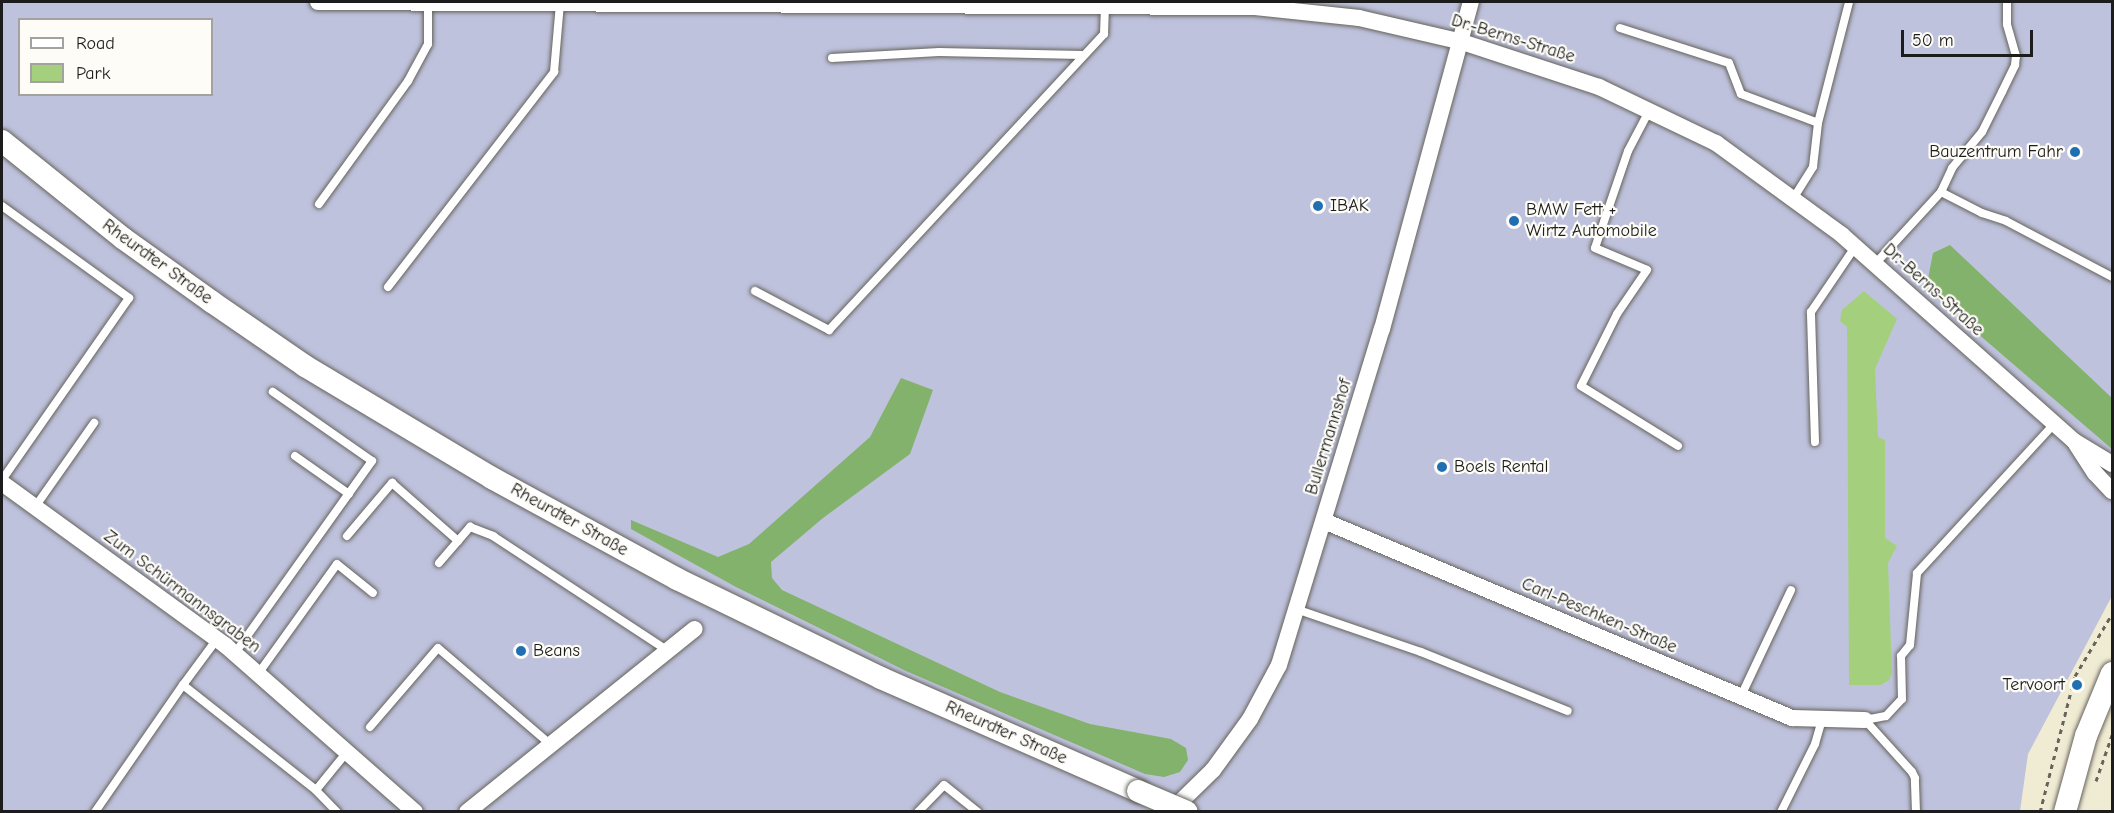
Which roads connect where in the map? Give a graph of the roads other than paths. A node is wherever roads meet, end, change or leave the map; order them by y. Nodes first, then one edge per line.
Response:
1 (318, 2) edge
2 (371, 2) edge
3 (1471, 2) edge
4 (1849, 2) edge
5 (2007, 2) edge
6 (428, 3) junction
7 (561, 4) junction
8 (1105, 8) junction
9 (1620, 28) dead end
10 (1459, 41) junction
11 (1082, 55) junction
12 (832, 58) dead end
13 (1649, 111) junction
14 (1818, 123) junction
15 (2, 141) edge
16 (1941, 192) junction
17 (1792, 199) junction
18 (319, 204) dead end
19 (2, 206) edge
20 (1855, 247) junction
21 (1875, 264) junction
22 (2112, 277) edge
23 (388, 287) dead end
24 (755, 291) dead end
25 (273, 392) dead end
26 (94, 423) dead end
27 (2055, 424) junction
28 (2074, 441) junction
29 (1815, 442) dead end
30 (1678, 446) dead end
31 (295, 456) dead end
32 (2112, 464) edge
33 (2, 482) edge
34 (2112, 491) edge
35 (349, 495) junction
36 (35, 507) junction
37 (1324, 520) junction
38 (347, 536) dead end
39 (458, 541) junction
40 (440, 563) dead end
41 (1791, 590) dead end
42 (373, 593) dead end
43 (1296, 609) junction
44 (694, 629) dead end
45 (217, 639) junction
46 (668, 651) junction
47 (235, 653) junction
48 (2112, 673) edge
49 (258, 674) junction
50 (183, 685) junction
51 (1741, 696) junction
52 (1568, 711) dead end
53 (1822, 719) junction
54 (1865, 720) junction
55 (370, 727) dead end
56 (551, 745) junction
57 (347, 752) junction
58 (316, 790) junction
59 (95, 812) edge
60 (337, 812) edge
61 (415, 812) edge
62 (467, 812) edge
63 (918, 812) edge
64 (978, 812) edge
65 (1170, 812) edge
66 (1187, 812) edge
67 (1781, 812) edge
68 (1916, 812) edge
69 (2065, 812) edge

1 - 2 street, Dr.-Berns-Straße
2 - 6 street, Dr.-Berns-Straße
3 - 10 street, Bullermannshof
4 - 14 lane
5 - 16 lane
6 - 7 street, Dr.-Berns-Straße
6 - 18 lane
7 - 8 street, Dr.-Berns-Straße
7 - 23 lane
8 - 10 street, Dr.-Berns-Straße
8 - 11 lane
9 - 14 lane
10 - 13 street, Dr.-Berns-Straße
10 - 37 street, Bullermannshof
11 - 12 lane
11 - 24 lane
13 - 17 street, Dr.-Berns-Straße
13 - 30 lane
14 - 17 lane
15 - 66 main road, Rheurdter Straße, bridge
16 - 21 lane
16 - 22 lane
17 - 20 street, Dr.-Berns-Straße
19 - 33 lane
20 - 21 street, Dr.-Berns-Straße
20 - 29 lane
21 - 27 street, Dr.-Berns-Straße
25 - 35 lane
26 - 36 lane
27 - 28 street, Dr.-Berns-Straße
27 - 54 lane
28 - 32 street, Dr.-Berns-Straße
28 - 34 street, Dr.-Berns-Straße
31 - 35 lane
33 - 36 street, Zum Schürmannsgraben
35 - 47 lane
36 - 45 street, Zum Schürmannsgraben
37 - 43 street, Bullermannshof
37 - 51 street, Carl-Peschken-Straße
38 - 39 lane
39 - 40 lane
39 - 46 lane
41 - 51 lane
42 - 49 lane
43 - 52 lane
43 - 65 street, Bullermannshof
44 - 46 street
45 - 47 street, Zum Schürmannsgraben
45 - 50 lane
46 - 56 street
47 - 49 street, Zum Schürmannsgraben
48 - 69 main road
49 - 57 street, Zum Schürmannsgraben
50 - 58 lane
50 - 59 lane
51 - 53 street, Carl-Peschken-Straße
53 - 54 street, Carl-Peschken-Straße
53 - 67 lane
54 - 68 lane
55 - 56 lane
56 - 62 street
57 - 58 lane
57 - 61 street, Zum Schürmannsgraben
58 - 60 lane
63 - 64 lane

